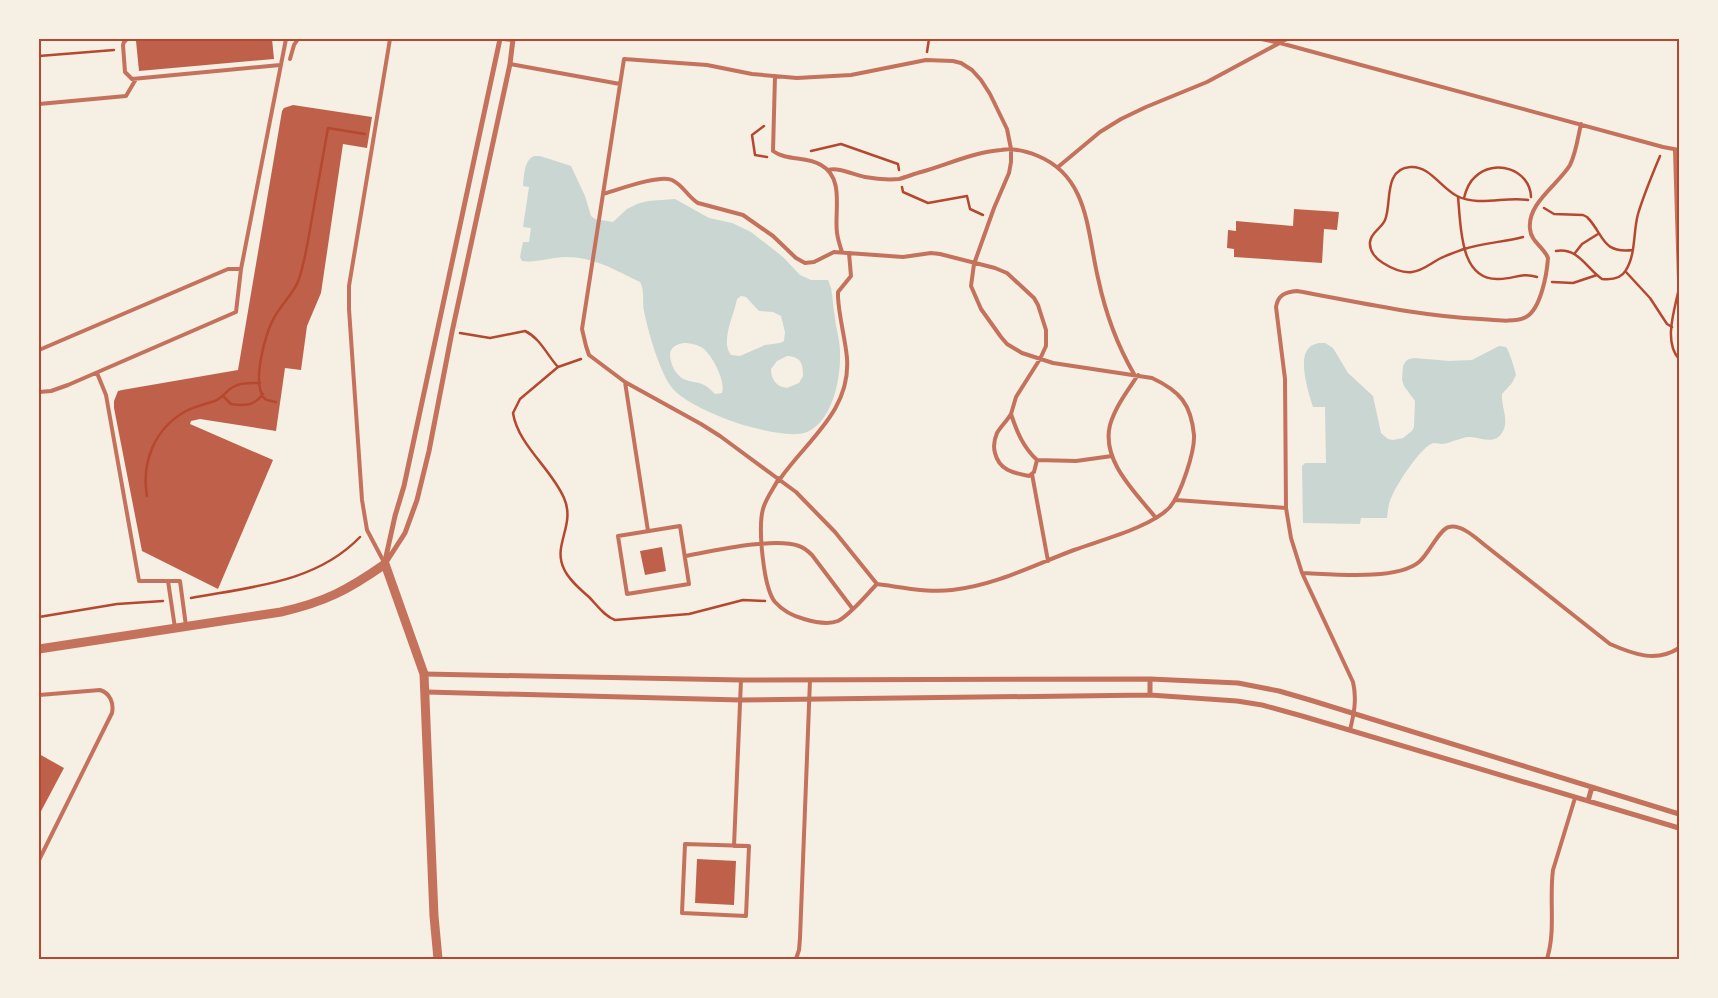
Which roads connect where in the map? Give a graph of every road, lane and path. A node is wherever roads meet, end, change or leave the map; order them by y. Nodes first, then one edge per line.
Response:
1 (127, 39) edge
2 (286, 39) edge
3 (298, 39) edge
4 (390, 39) edge
5 (502, 39) edge
6 (513, 39) edge
7 (1261, 39) edge
8 (1287, 39) edge
9 (1280, 43) junction
10 (123, 49) junction
11 (39, 56) edge
12 (290, 59) dead end
13 (510, 64) junction
14 (280, 65) junction
15 (775, 76) junction
16 (136, 79) junction
17 (620, 84) junction
18 (39, 104) edge
19 (1581, 124) junction
20 (374, 135) junction
21 (1663, 147) junction
22 (1011, 149) junction
23 (1677, 150) edge
24 (1058, 167) junction
25 (828, 170) junction
26 (603, 194) junction
27 (1458, 197) junction
28 (1464, 198) junction
29 (933, 202) dead end
30 (1538, 204) junction
31 (990, 218) junction
32 (1531, 234) junction
33 (1598, 234) junction
34 (1465, 249) junction
35 (1633, 250) junction
36 (842, 252) junction
37 (849, 253) junction
38 (1575, 253) junction
39 (1547, 254) junction
40 (974, 264) junction
41 (241, 269) junction
42 (1626, 272) junction
43 (1597, 275) junction
44 (1544, 280) junction
45 (1679, 281) edge
46 (1679, 287) edge
47 (1672, 327) junction
48 (452, 332) junction
49 (39, 350) edge
50 (590, 355) junction
51 (1040, 359) junction
52 (1679, 359) edge
53 (558, 367) junction
54 (97, 373) junction
55 (1136, 374) junction
56 (625, 382) junction
57 (260, 383) junction
58 (39, 392) edge
59 (263, 394) junction
60 (223, 396) junction
61 (276, 402) dead end
62 (1011, 414) junction
63 (1004, 424) junction
64 (1016, 428) junction
65 (1112, 456) junction
66 (1037, 460) junction
67 (1032, 474) junction
68 (779, 478) junction
69 (146, 496) dead end
70 (1176, 500) junction
71 (1286, 508) junction
72 (1156, 518) junction
73 (367, 530) junction
74 (648, 531) junction
75 (762, 544) junction
76 (685, 556) junction
77 (1048, 561) junction
78 (385, 564) junction
79 (1302, 573) junction
80 (168, 581) junction
81 (877, 584) junction
82 (182, 600) junction
83 (774, 600) junction
84 (171, 601) junction
85 (852, 608) junction
86 (39, 617) edge
87 (186, 626) junction
88 (175, 628) junction
89 (1679, 648) edge
90 (39, 650) edge
91 (424, 674) junction
92 (1150, 678) junction
93 (741, 680) junction
94 (810, 680) junction
95 (426, 692) junction
96 (39, 695) edge
97 (1150, 695) junction
98 (740, 700) junction
99 (810, 700) junction
100 (1354, 714) junction
101 (1350, 730) junction
102 (1592, 787) junction
103 (1576, 798) junction
104 (1588, 802) junction
105 (1679, 814) edge
106 (1679, 828) edge
107 (734, 846) junction
108 (39, 860) edge
109 (438, 959) edge
110 (796, 959) edge
111 (1547, 959) edge

1 - 10 lane
2 - 14 lane
3 - 12 lane
4 - 20 lane
5 - 6 lane
5 - 78 street
6 - 13 street
7 - 9 lane
8 - 9 lane
9 - 19 lane
9 - 24 lane
10 - 11 path
10 - 16 lane
13 - 17 lane
13 - 48 street
14 - 16 lane
14 - 41 lane
15 - 17 lane
15 - 22 lane
15 - 25 lane
16 - 18 lane
17 - 26 lane
19 - 21 lane
19 - 30 lane
20 - 57 path
20 - 73 lane
21 - 23 lane
21 - 35 path
22 - 24 lane
22 - 25 lane
22 - 31 lane
23 - 45 lane
24 - 55 lane
25 - 36 lane
26 - 36 lane
26 - 50 lane
27 - 28 path
27 - 34 path
27 - 34 path
28 - 28 path
29 - 31 path
30 - 32 lane
30 - 33 path
31 - 40 lane
32 - 34 path
32 - 39 lane
33 - 35 path
33 - 38 path
34 - 44 path
35 - 42 path
36 - 37 lane
37 - 40 lane
37 - 68 lane
38 - 39 path
38 - 43 path
39 - 44 lane
40 - 51 lane
40 - 51 lane
41 - 49 lane
41 - 54 lane
42 - 43 path
42 - 47 path
43 - 44 path
44 - 71 lane
45 - 46 lane
46 - 47 path
47 - 52 path
48 - 53 path
48 - 78 street
50 - 53 path
50 - 56 lane
51 - 55 lane
51 - 62 lane
53 - 83 path
54 - 58 lane
54 - 80 lane
55 - 65 lane
55 - 70 lane
56 - 68 lane
56 - 74 lane
57 - 59 path
57 - 60 path
59 - 60 path
59 - 61 path
60 - 69 path
62 - 63 lane
62 - 64 lane
63 - 64 lane
63 - 67 lane
64 - 66 lane
65 - 66 lane
65 - 72 lane
66 - 67 lane
67 - 77 lane
68 - 75 lane
68 - 81 lane
70 - 71 lane
70 - 72 lane
71 - 79 lane
72 - 77 lane
73 - 78 lane
73 - 82 path
74 - 76 lane
74 - 76 lane
75 - 76 lane
75 - 83 lane
75 - 85 lane
77 - 81 lane
78 - 87 street
78 - 91 street
79 - 89 lane
79 - 100 lane
80 - 82 lane
80 - 84 lane
81 - 85 lane
82 - 87 lane
83 - 85 lane
84 - 86 path
84 - 88 lane
87 - 88 street
88 - 90 street
91 - 93 street
91 - 95 street
92 - 94 street
92 - 97 street
92 - 100 street
93 - 94 street
93 - 98 lane
94 - 99 lane
95 - 98 street
95 - 109 street
96 - 108 lane
97 - 99 street
97 - 101 street
98 - 99 street
98 - 107 lane
99 - 110 lane
100 - 101 lane
100 - 102 street
101 - 103 street
102 - 104 street
102 - 105 street
103 - 104 street
103 - 111 lane
104 - 106 street
107 - 107 lane

